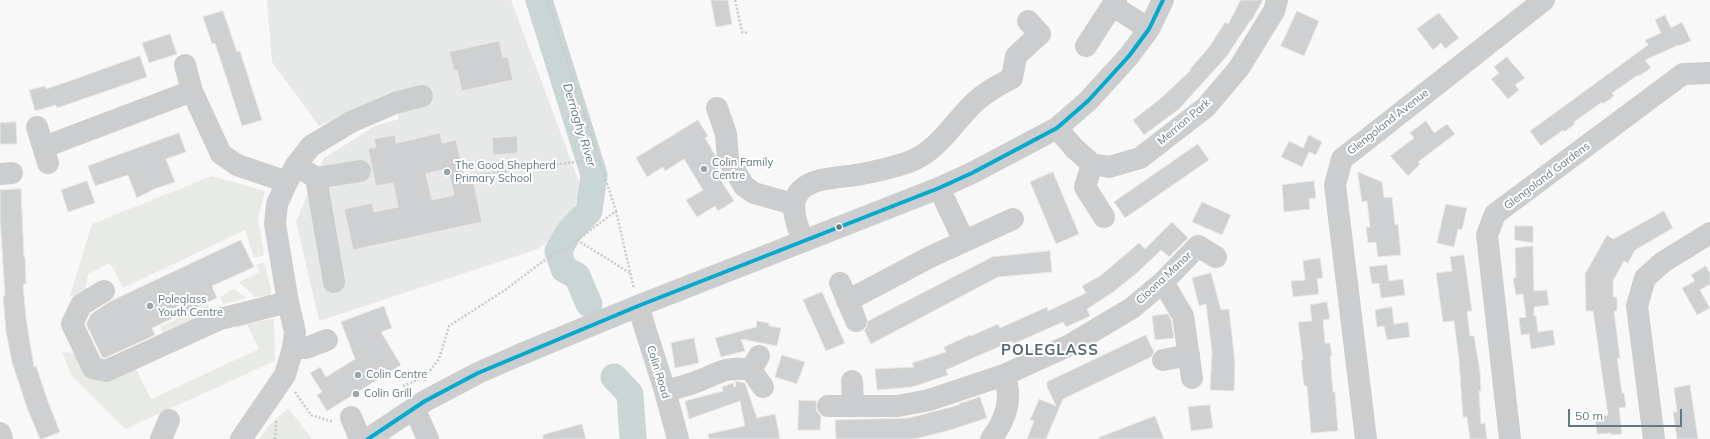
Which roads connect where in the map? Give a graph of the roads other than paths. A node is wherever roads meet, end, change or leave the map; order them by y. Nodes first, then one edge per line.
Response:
1 (1163, 0) edge
2 (1277, 0) edge
3 (1544, 0) edge
4 (1115, 3) edge
5 (1028, 21) dead end
6 (1149, 29) junction
7 (1086, 46) dead end
8 (185, 64) dead end
9 (1709, 73) edge
10 (192, 91) junction
11 (422, 96) dead end
12 (717, 108) dead end
13 (1057, 128) junction
14 (43, 146) dead end
15 (1092, 164) junction
16 (360, 171) dead end
17 (291, 173) junction
18 (316, 178) junction
19 (939, 188) junction
20 (794, 207) junction
21 (1104, 218) dead end
22 (1013, 219) dead end
23 (1710, 233) edge
24 (964, 241) junction
25 (803, 242) junction
26 (1216, 257) dead end
27 (334, 282) dead end
28 (1163, 282) junction
29 (104, 291) dead end
30 (637, 300) junction
31 (288, 302) junction
32 (856, 321) dead end
33 (327, 340) dead end
34 (293, 348) junction
35 (1189, 355) junction
36 (1163, 360) dead end
37 (758, 371) dead end
38 (1004, 375) junction
39 (1192, 378) dead end
40 (852, 380) dead end
41 (665, 391) junction
42 (828, 406) dead end
43 (853, 406) junction
44 (414, 408) junction
45 (345, 421) road end
46 (0, 433) edge
47 (2, 439) edge
48 (241, 439) edge
49 (360, 439) edge
50 (368, 439) edge
51 (428, 439) edge
52 (678, 439) edge
53 (991, 439) edge
54 (1366, 439) edge
55 (1510, 439) edge
56 (1654, 439) edge

1 - 6 street
2 - 15 street, Merrion Park
3 - 54 street, Glengoland Avenue
4 - 6 street
4 - 7 street
5 - 20 street
6 - 13 street
8 - 10 street
9 - 55 street, Glengoland Gardens
10 - 14 street
10 - 17 street
11 - 17 street
12 - 20 street
13 - 15 street
13 - 19 street
15 - 21 street
16 - 18 street
17 - 18 street
17 - 31 street
18 - 27 street
19 - 24 street
19 - 25 street
20 - 25 street
22 - 24 street
23 - 56 street
24 - 32 street
25 - 30 street
26 - 28 street, Cloona Manor
28 - 35 street
28 - 38 street, Cloona Manor
29 - 31 street
30 - 41 street, Colin Road
30 - 44 street
31 - 34 street
33 - 34 street
34 - 48 street
35 - 36 street
35 - 39 street
37 - 41 street
38 - 43 street, Cloona Manor
38 - 53 street
40 - 43 street
41 - 52 street, Colin Road
42 - 43 street, Cloona Manor
44 - 50 street
44 - 51 street
45 - 49 street
46 - 47 street

